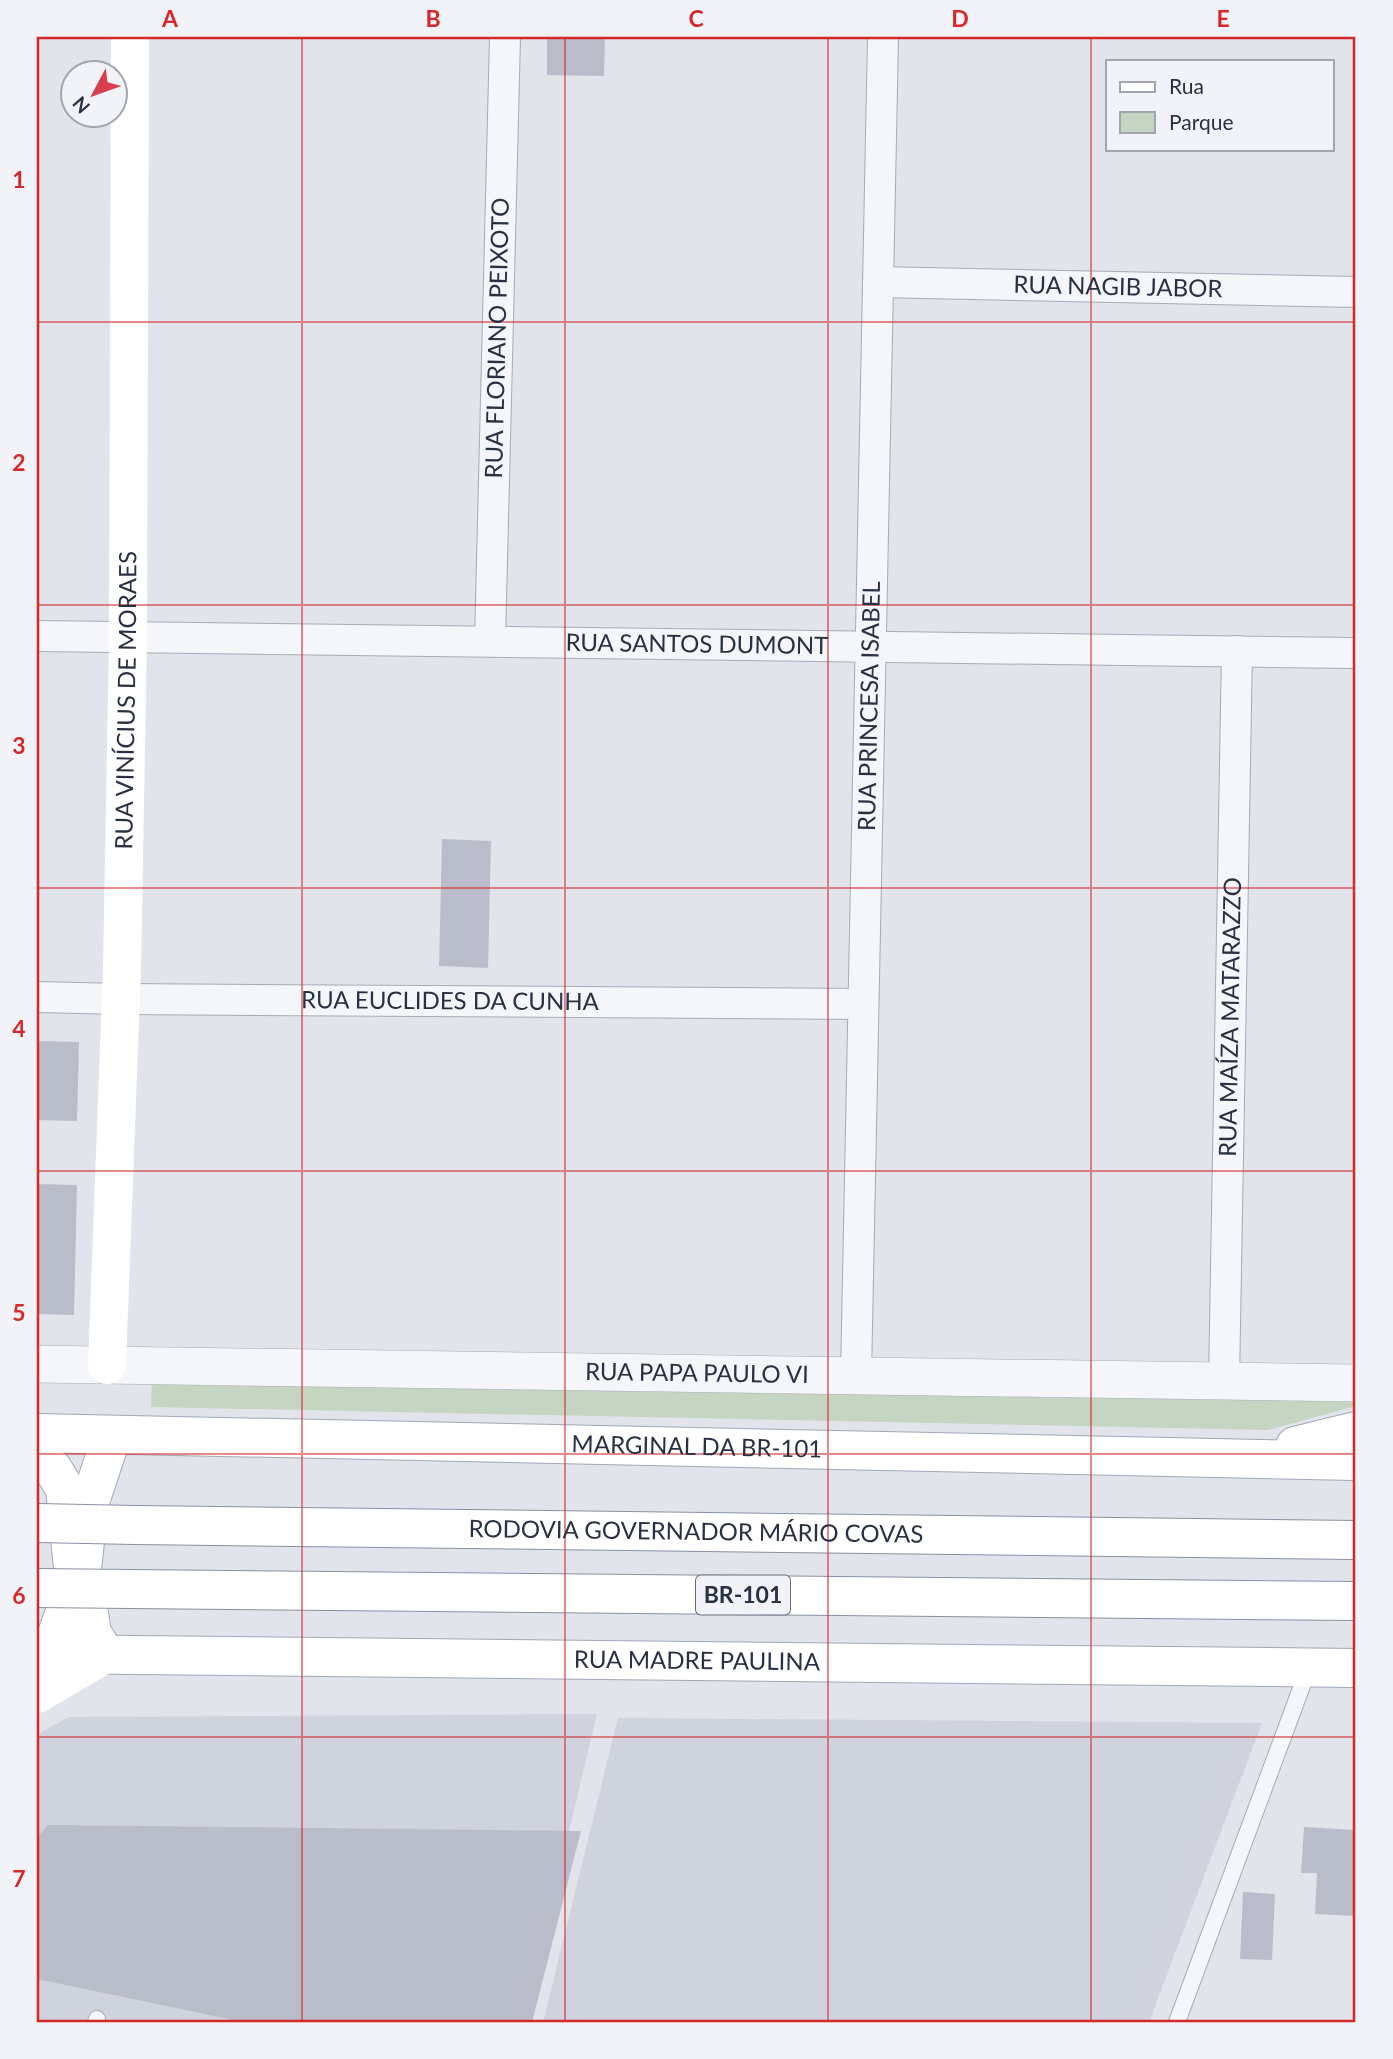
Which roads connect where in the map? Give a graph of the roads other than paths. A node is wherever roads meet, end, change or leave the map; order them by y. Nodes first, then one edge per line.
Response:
1 (130, 37) edge
2 (505, 37) edge
3 (883, 37) edge
4 (878, 282) junction
5 (1356, 292) edge
6 (37, 636) edge
7 (128, 638) junction
8 (490, 641) junction
9 (871, 646) junction
10 (1237, 651) junction
11 (1356, 653) edge
12 (37, 997) edge
13 (121, 999) junction
14 (863, 1004) junction
15 (37, 1364) edge
16 (107, 1365) junction
17 (856, 1376) junction
18 (1224, 1381) junction
19 (1356, 1383) edge
20 (1356, 1432) edge
21 (37, 1433) edge
22 (112, 1435) junction
23 (37, 1454) edge
24 (1235, 1460) junction
25 (1356, 1461) edge
26 (37, 1523) edge
27 (1356, 1540) edge
28 (37, 1588) edge
29 (1356, 1601) edge
30 (41, 1654) edge
31 (105, 1654) junction
32 (1309, 1667) junction
33 (1356, 1668) edge
34 (37, 1694) edge
35 (1177, 2022) edge

1 - 7 main road, RUA VINÍCIUS DE MORAES
2 - 8 street, RUA FLORIANO PEIXOTO
3 - 4 street, RUA PRINCESA ISABEL
4 - 5 street, RUA NAGIB JABOR
4 - 9 street, RUA PRINCESA ISABEL
6 - 7 street, RUA SANTOS DUMONT
7 - 8 street, RUA SANTOS DUMONT
7 - 13 main road, RUA VINÍCIUS DE MORAES
8 - 9 street, RUA SANTOS DUMONT
9 - 10 street, RUA SANTOS DUMONT
9 - 14 street, RUA PRINCESA ISABEL
10 - 11 street, RUA SANTOS DUMONT
10 - 18 street, RUA MAÍZA MATARAZZO
12 - 13 street, RUA EUCLIDES DA CUNHA
13 - 14 street, RUA EUCLIDES DA CUNHA
13 - 16 main road, RUA VINÍCIUS DE MORAES
14 - 17 street, RUA PRINCESA ISABEL
15 - 16 street, RUA PAPA PAULO VI
16 - 17 street, RUA PAPA PAULO VI
17 - 18 street, RUA PAPA PAULO VI
18 - 19 street, RUA PAPA PAULO VI
20 - 24 main road
21 - 22 main road, MARGINAL DA BR-101
22 - 24 main road, MARGINAL DA BR-101
22 - 31 main road
23 - 30 main road
24 - 25 main road, MARGINAL DA BR-101
26 - 27 main road, RODOVIA GOVERNADOR MÁRIO COVAS, bridge
28 - 29 main road, BR-101, bridge
30 - 31 main road, RUA MADRE PAULINA
31 - 32 main road, RUA MADRE PAULINA
31 - 34 main road
32 - 33 main road, RUA MADRE PAULINA
32 - 35 lane

